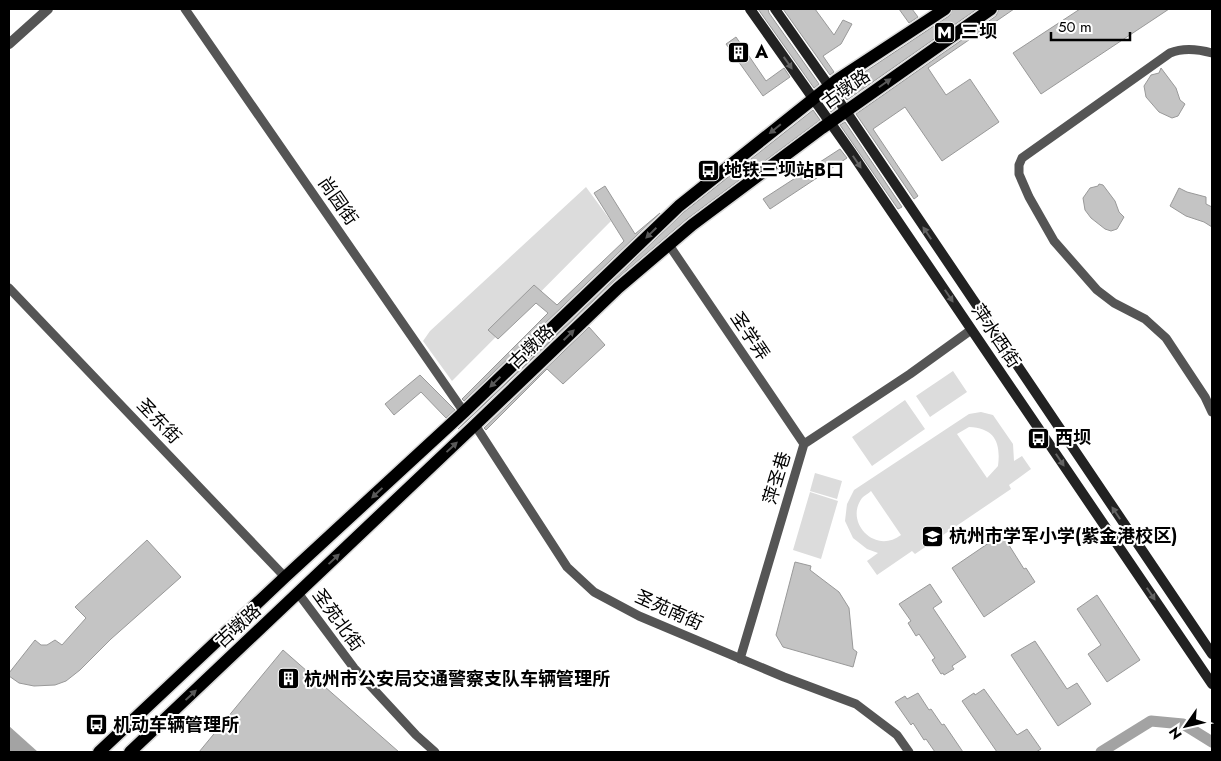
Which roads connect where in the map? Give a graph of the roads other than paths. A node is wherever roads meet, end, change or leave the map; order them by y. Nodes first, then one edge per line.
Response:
1 (48, 9) edge
2 (185, 9) edge
3 (750, 9) edge
4 (774, 9) edge
5 (946, 9) edge
6 (992, 9) edge
7 (9, 44) edge
8 (1212, 53) edge
9 (829, 86) junction
10 (813, 98) junction
11 (845, 111) junction
12 (830, 122) junction
13 (669, 245) junction
14 (9, 288) edge
15 (971, 330) junction
16 (464, 412) junction
17 (1212, 412) edge
18 (475, 426) junction
19 (804, 444) junction
20 (285, 577) junction
21 (298, 593) junction
22 (1212, 654) edge
23 (740, 658) junction
24 (1212, 684) edge
25 (99, 752) edge
26 (130, 752) edge
27 (435, 752) edge
28 (909, 752) edge

1 - 7 street
2 - 16 street, 尚园街
3 -> 10 main road, 萍水西街
4 - 9 main road, 萍水西街
5 - 9 main road, 古墩路
11 -> 6 main road, 古墩路
8 - 17 street
9 - 10 main road, 古墩路
9 - 11 main road, 萍水西街
10 - 12 main road, 萍水西街
10 -> 16 main road, 古墩路
11 - 12 main road, 古墩路
22 -> 11 main road, 萍水西街
12 - 13 main road, 古墩路
12 -> 15 main road, 萍水西街
18 -> 13 main road, 古墩路
13 - 19 street, 圣学弄
14 - 20 street, 圣东街
15 - 19 street, 萍圣巷
15 -> 24 main road, 萍水西街
16 -> 20 main road, 古墩路
21 -> 18 main road, 古墩路
18 - 23 street, 圣苑南街
19 - 23 street, 萍圣巷
20 - 25 main road, 古墩路
26 -> 21 main road, 古墩路
21 - 27 street, 圣苑北街
23 - 28 street, 圣苑南街

